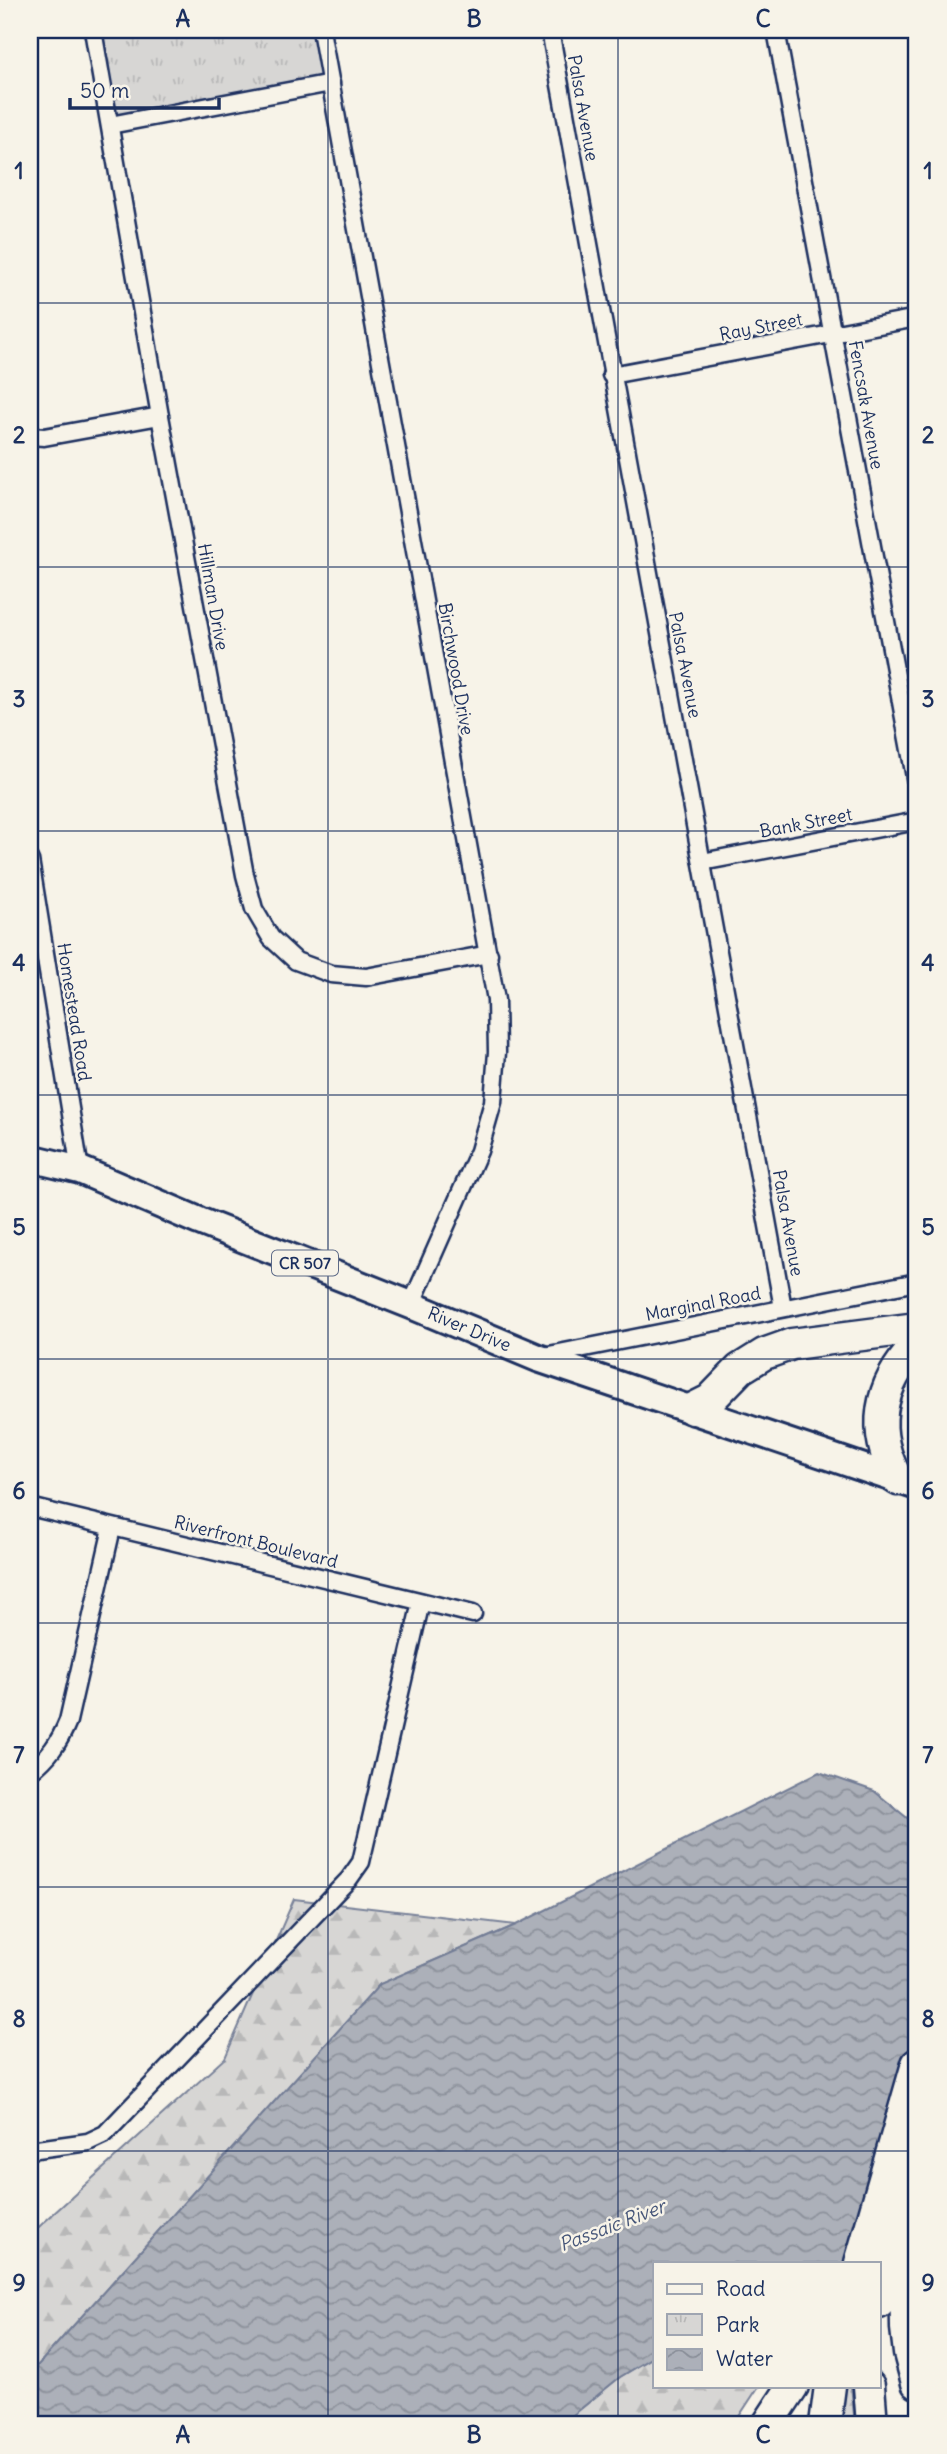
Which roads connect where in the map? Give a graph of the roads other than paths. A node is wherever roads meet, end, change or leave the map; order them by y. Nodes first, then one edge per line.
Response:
1 (93, 30) edge
2 (321, 30) edge
3 (550, 30) edge
4 (776, 30) edge
5 (331, 83) junction
6 (110, 125) junction
7 (917, 318) edge
8 (833, 333) junction
9 (611, 375) junction
10 (160, 416) junction
11 (30, 436) edge
12 (917, 788) edge
13 (917, 821) edge
14 (30, 860) edge
15 (702, 862) junction
16 (489, 954) junction
17 (30, 1158) edge
18 (80, 1171) junction
19 (917, 1282) edge
20 (411, 1304) junction
21 (783, 1308) junction
22 (917, 1328) edge
23 (917, 1345) edge
24 (538, 1358) junction
25 (692, 1409) junction
26 (908, 1483) edge
27 (30, 1507) edge
28 (112, 1528) junction
29 (421, 1602) junction
30 (473, 1614) dead end
31 (30, 1772) edge
32 (917, 2064) edge
33 (30, 2150) edge
34 (917, 2159) edge
35 (896, 2233) junction
36 (861, 2258) edge
37 (880, 2299) edge
38 (916, 2380) edge
39 (792, 2388) edge
40 (830, 2388) edge
41 (869, 2388) edge
42 (768, 2424) edge
43 (825, 2424) edge
44 (872, 2424) edge

1 - 6 street, Hillman Drive
2 - 5 street, Birchwood Drive
3 - 9 street, Palsa Avenue
4 - 8 street, Fencsak Avenue
5 - 6 street
5 - 16 street, Birchwood Drive
6 - 10 street, Hillman Drive
7 - 8 street, Ray Street
8 - 9 street, Ray Street
8 - 12 street, Fencsak Avenue
9 - 15 street, Palsa Avenue
10 - 11 street
10 - 16 street, Hillman Drive
13 - 15 street, Bank Street
14 - 18 street, Homestead Road
15 - 21 street, Palsa Avenue
16 - 20 street, Birchwood Drive
17 - 18 main road, River Drive / CR 507
18 - 20 main road, River Drive / CR 507
19 - 21 street, Marginal Road
20 - 24 main road, River Drive / CR 507
21 - 24 street, Marginal Road
22 - 25 highway
23 - 26 highway
24 - 25 main road, River Drive / CR 507
25 - 26 main road, River Drive / CR 507
27 - 28 street, Riverfront Boulevard
28 - 29 street, Riverfront Boulevard
28 - 31 street
29 - 30 street, Riverfront Boulevard
29 - 33 street
32 - 36 highway
34 - 35 highway
35 - 37 highway
35 - 38 highway
39 - 42 highway
40 - 43 highway
41 - 44 highway

